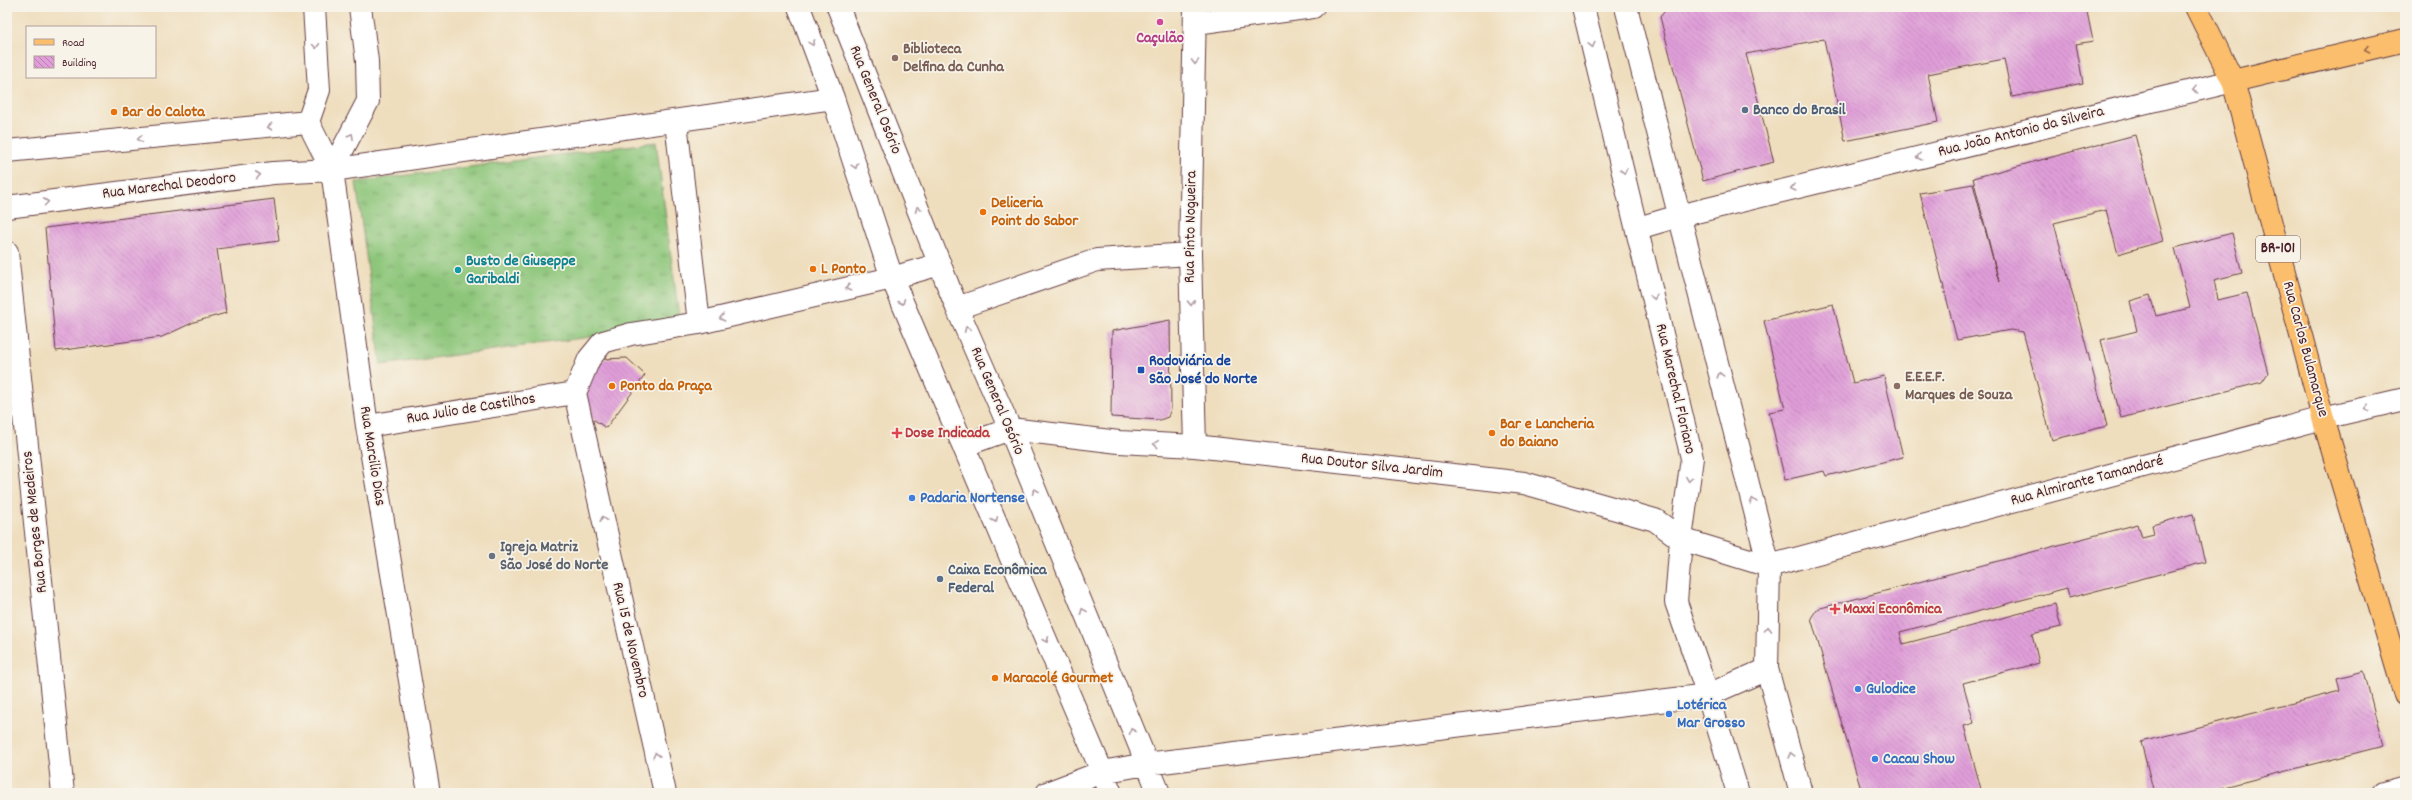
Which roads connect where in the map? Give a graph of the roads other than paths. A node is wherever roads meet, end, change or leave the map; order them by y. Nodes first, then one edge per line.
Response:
1 (314, 7) edge
2 (360, 7) edge
3 (799, 7) edge
4 (838, 7) edge
5 (1313, 7) edge
6 (1583, 7) edge
7 (1626, 7) edge
8 (2196, 7) edge
9 (1195, 15) edge
10 (2405, 40) edge
11 (2233, 81) junction
12 (833, 98) junction
13 (308, 122) junction
14 (676, 122) junction
15 (7, 151) edge
16 (332, 170) junction
17 (7, 207) edge
18 (1679, 216) junction
19 (1638, 228) junction
20 (7, 252) edge
21 (1190, 254) junction
22 (940, 264) junction
23 (892, 278) junction
24 (957, 308) junction
25 (699, 323) junction
26 (575, 393) junction
27 (2405, 399) edge
28 (2323, 418) junction
29 (367, 426) junction
30 (1010, 430) junction
31 (963, 446) junction
32 (1195, 446) junction
33 (1681, 538) junction
34 (1769, 566) junction
35 (1767, 669) junction
36 (1708, 695) junction
37 (2405, 695) edge
38 (1146, 764) junction
39 (1102, 772) junction
40 (2405, 787) edge
41 (63, 793) edge
42 (429, 793) edge
43 (665, 793) edge
44 (1047, 793) edge
45 (1111, 793) edge
46 (1159, 793) edge
47 (1738, 793) edge
48 (1801, 793) edge
49 (2383, 793) edge

1 -> 13 street
16 -> 2 street
3 -> 12 street
22 -> 4 street, Rua General Osório
5 - 9 street
6 -> 19 street, Rua Marechal Floriano
7 - 18 street
8 - 11 main road, Rua Carlos Bulamarque / BR-101
9 -> 21 street, Rua Pinto Nogueira
10 -> 11 main road, Rua João Antonio da Silveira
11 -> 18 street, Rua João Antonio da Silveira
11 - 28 main road, Rua Carlos Bulamarque / BR-101
12 - 14 street, Rua Marechal Deodoro
12 -> 23 street
13 -> 15 street
13 - 16 street, Rua Marcilio Dias
14 - 16 street, Rua Marechal Deodoro
14 - 25 street
17 -> 16 street, Rua Marechal Deodoro
16 - 29 street, Rua Marcilio Dias
18 - 19 street, Rua João Antonio da Silveira
34 -> 18 street
19 -> 33 street, Rua Marechal Floriano
20 - 41 street, Rua Borges de Medeiros
21 - 24 street
21 -> 32 street, Rua Pinto Nogueira
22 - 23 street
22 - 24 street, Rua General Osório
23 -> 25 street
23 -> 31 street
30 -> 24 street, Rua General Osório
25 - 26 street
26 - 29 street, Rua Julio de Castilhos
43 -> 26 street, Rua 15 de Novembro
27 -> 28 street, Rua Almirante Tamandaré
28 - 34 street, Rua Almirante Tamandaré
28 - 37 main road, Rua Carlos Bulamarque / BR-101
29 - 42 street, Rua Marcilio Dias
30 - 31 street, Rua Doutor Silva Jardim
32 -> 30 street, Rua Doutor Silva Jardim
38 -> 30 street, Rua General Osório
31 -> 39 street
32 - 33 street, Rua Doutor Silva Jardim
33 - 34 street, Rua Doutor Silva Jardim
33 - 36 street, Rua Marechal Floriano
35 -> 34 street
35 - 36 street
48 -> 35 street
36 - 38 street
36 - 47 street, Rua Marechal Floriano
38 - 39 street
38 - 46 street, Rua General Osório
39 - 44 street
39 - 45 street
40 - 49 street

